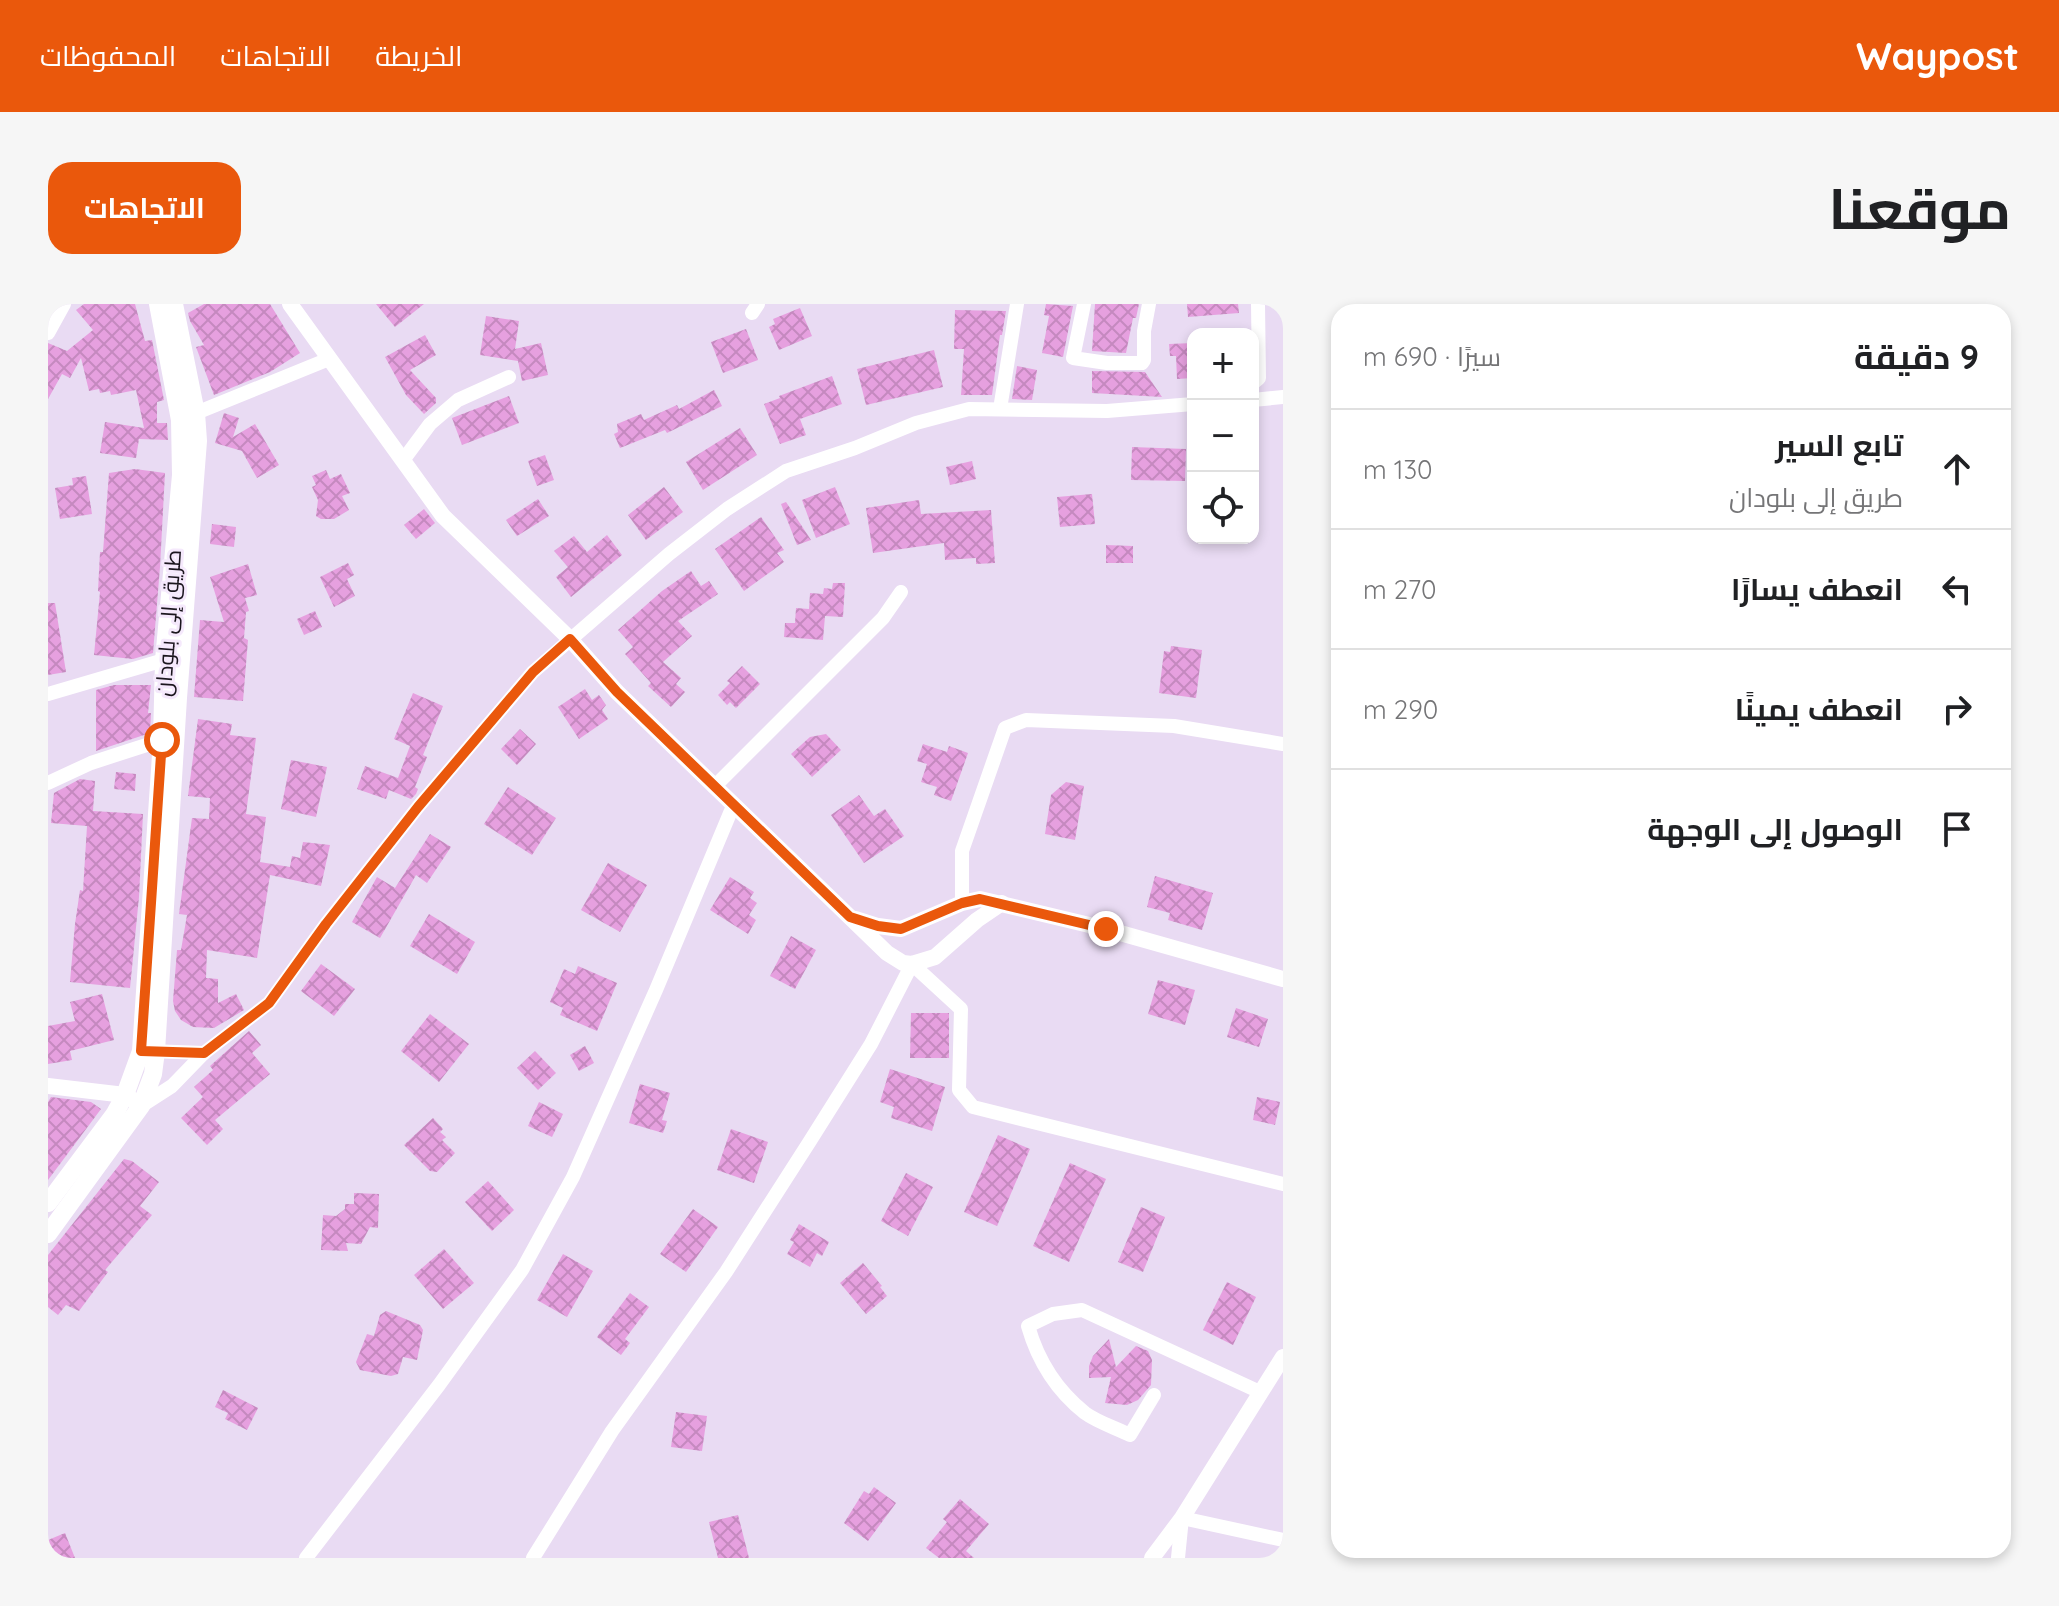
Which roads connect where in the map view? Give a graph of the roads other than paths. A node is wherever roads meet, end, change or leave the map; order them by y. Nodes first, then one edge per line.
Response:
1 (64, 304) edge
2 (158, 304) edge
3 (174, 304) edge
4 (290, 304) edge
5 (1017, 304) edge
6 (1084, 304) edge
7 (1149, 304) edge
8 (1258, 304) edge
9 (1258, 328) edge
10 (48, 333) edge
11 (329, 359) junction
12 (509, 377) dead end
13 (1283, 397) edge
14 (1259, 399) edge
15 (1187, 404) edge
16 (1000, 409) junction
17 (196, 413) junction
18 (404, 459) junction
19 (901, 592) dead end
20 (570, 639) junction
21 (164, 660) junction
22 (48, 694) edge
23 (162, 740) junction
24 (1283, 744) edge
25 (48, 783) edge
26 (714, 787) junction
27 (733, 806) junction
28 (962, 903) junction
29 (1002, 903) junction
30 (850, 917) junction
31 (912, 964) junction
32 (1283, 979) edge
33 (149, 1051) junction
34 (204, 1053) junction
35 (48, 1086) edge
36 (125, 1095) junction
37 (141, 1106) junction
38 (1283, 1184) edge
39 (48, 1203) edge
40 (48, 1234) edge
41 (1283, 1357) edge
42 (1260, 1392) junction
43 (1154, 1395) dead end
44 (1182, 1518) junction
45 (1283, 1540) edge
46 (306, 1558) edge
47 (533, 1558) edge
48 (1152, 1558) edge
49 (1178, 1558) edge

1 - 10 street
2 - 21 main road, طريق إلى بلودان
3 - 17 main road
4 - 11 street
5 - 16 street
6 - 7 street
8 - 9 street
11 - 17 street
11 - 18 street
12 - 18 street
13 - 14 street
15 - 16 street
16 - 20 street
17 - 33 main road
18 - 20 street
19 - 26 street
20 - 26 street
20 - 34 street
21 - 22 street
21 - 23 main road, طريق إلى بلودان
23 - 25 street
23 - 33 main road, طريق إلى بلودان
24 - 28 street
26 - 27 street
27 - 30 street
27 - 46 street
28 - 29 street
28 - 30 street
29 - 31 street
29 - 32 street
30 - 31 street
31 - 38 street
31 - 47 street
33 - 34 street
33 - 36 main road, طريق إلى بلودان
33 - 37 main road
34 - 37 street
35 - 36 street
36 - 37 street
36 - 39 main road, طريق إلى بلودان
37 - 40 main road
41 - 42 street
42 - 43 street
42 - 44 street
44 - 45 street
44 - 48 street
44 - 49 street

